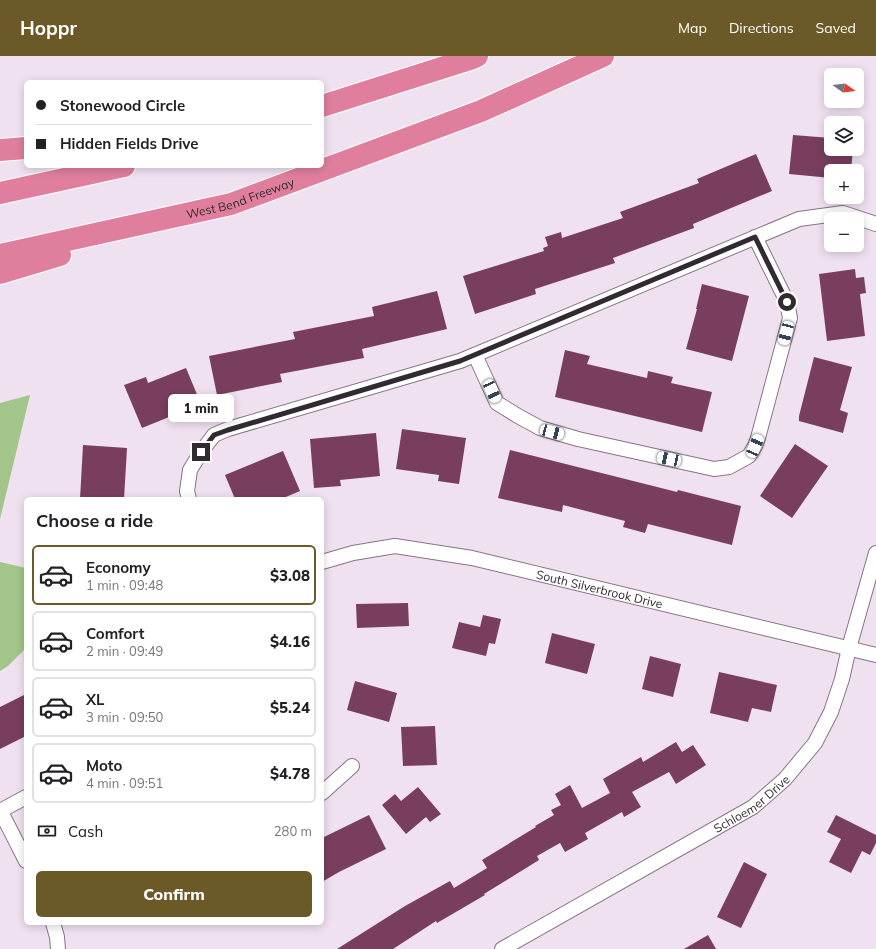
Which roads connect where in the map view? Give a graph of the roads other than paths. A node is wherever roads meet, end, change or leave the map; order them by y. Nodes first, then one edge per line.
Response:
1 (477, 56) edge
2 (603, 56) edge
3 (324, 105) edge
4 (24, 148) edge
5 (0, 150) edge
6 (115, 168) edge
7 (0, 193) edge
8 (231, 204) junction
9 (876, 224) edge
10 (755, 237) junction
11 (0, 255) edge
12 (0, 273) edge
13 (475, 355) junction
14 (188, 497) edge
15 (876, 553) edge
16 (324, 561) edge
17 (850, 648) junction
18 (876, 655) edge
19 (352, 766) dead end
20 (324, 791) edge
21 (24, 798) edge
22 (0, 811) edge
23 (24, 856) edge
24 (54, 925) edge
25 (58, 949) edge
26 (502, 949) edge

1 - 3 highway
2 - 8 highway, West Bend Freeway
4 - 5 highway
6 - 7 highway
8 - 11 highway, West Bend Freeway
8 - 12 highway
9 - 10 street
10 - 13 street
10 - 13 street
13 - 14 street
15 - 17 street, Schloemer Drive
16 - 17 street, South Silverbrook Drive
17 - 18 street, South Silverbrook Drive
17 - 26 street, Schloemer Drive
19 - 20 street
21 - 22 street
22 - 23 street
24 - 25 street

